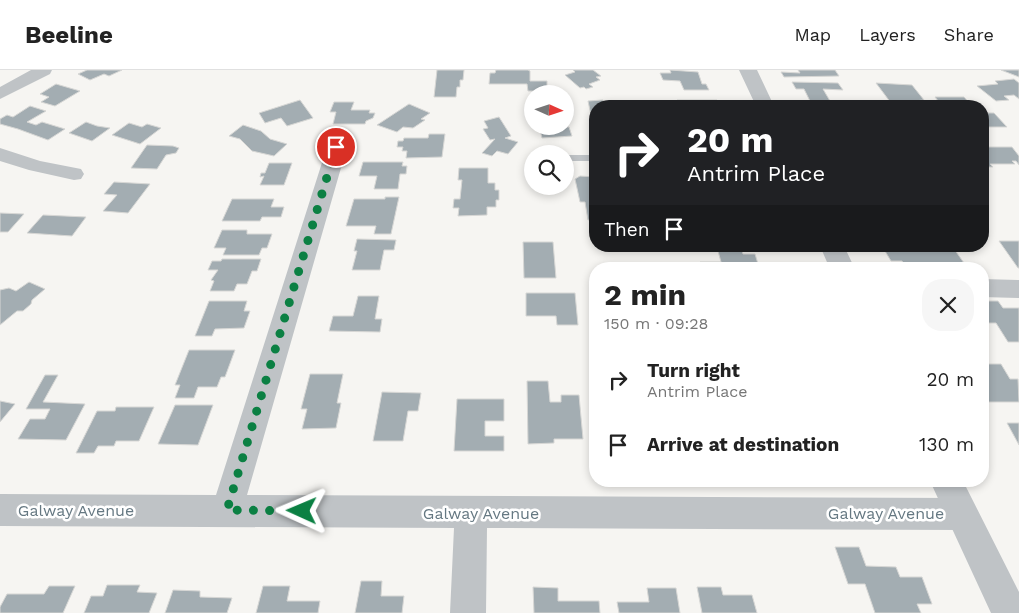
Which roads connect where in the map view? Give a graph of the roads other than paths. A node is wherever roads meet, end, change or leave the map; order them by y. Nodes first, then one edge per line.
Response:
1 (44, 70) edge
2 (748, 70) edge
3 (0, 94) edge
4 (762, 100) edge
5 (336, 147) dead end
6 (0, 154) edge
7 (574, 158) edge
8 (589, 158) edge
9 (74, 174) dead end
10 (989, 288) edge
11 (1019, 289) edge
12 (949, 487) edge
13 (0, 510) edge
14 (227, 510) junction
15 (471, 513) junction
16 (962, 514) junction
17 (468, 613) edge
18 (1010, 613) edge

1 - 3 street
2 - 4 street
5 - 14 street
6 - 9 street
7 - 8 lane
10 - 11 street
12 - 16 street
13 - 14 street, Galway Avenue
14 - 15 street, Galway Avenue
15 - 16 street, Galway Avenue
15 - 17 street
16 - 18 street

